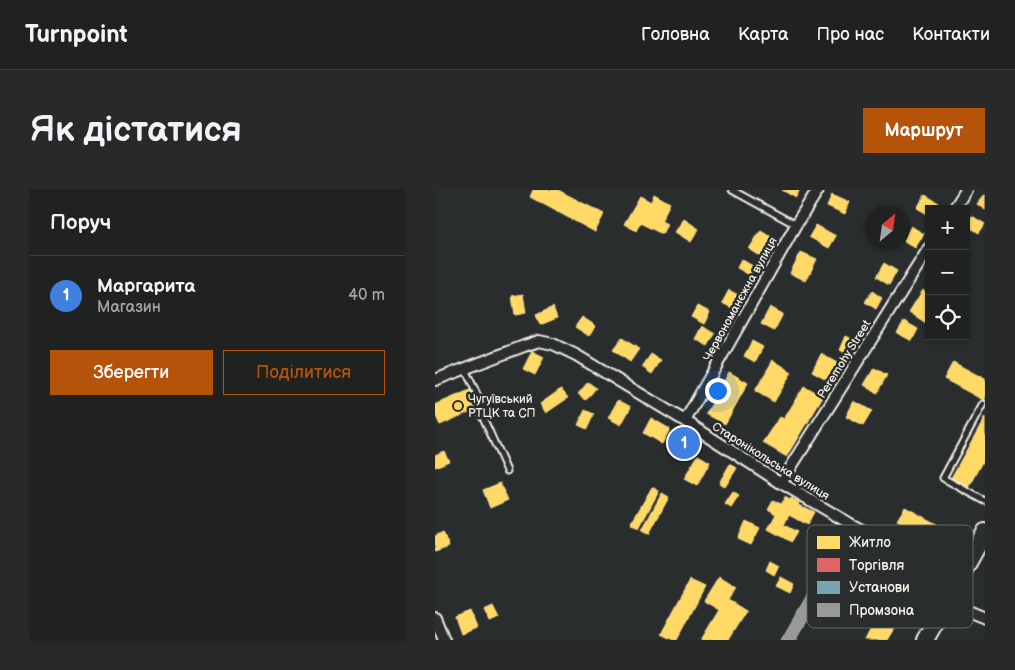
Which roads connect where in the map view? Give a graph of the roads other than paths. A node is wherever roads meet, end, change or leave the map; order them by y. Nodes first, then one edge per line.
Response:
1 (732, 190) edge
2 (817, 190) edge
3 (967, 190) edge
4 (957, 205) edge
5 (796, 225) junction
6 (928, 250) edge
7 (465, 370) junction
8 (435, 380) edge
9 (983, 404) dead end
10 (685, 422) junction
11 (507, 471) dead end
12 (781, 482) junction
13 (985, 501) edge
14 (852, 525) edge
15 (985, 532) edge
16 (973, 553) edge
17 (973, 613) edge
18 (435, 618) edge
19 (985, 618) edge
20 (932, 628) edge
21 (444, 640) edge
22 (925, 640) edge

1 - 5 lane
2 - 5 street, Червономанєжна вулиця
3 - 4 street
5 - 10 street, Червономанєжна вулиця
6 - 12 street, Peremohy Street
7 - 8 street, Старонікольська вулиця
7 - 10 street, Старонікольська вулиця
7 - 11 lane
9 - 13 lane
10 - 12 street, Старонікольська вулиця
12 - 14 street, Старонікольська вулиця
15 - 16 main road
17 - 19 street
18 - 21 street
20 - 22 main road

